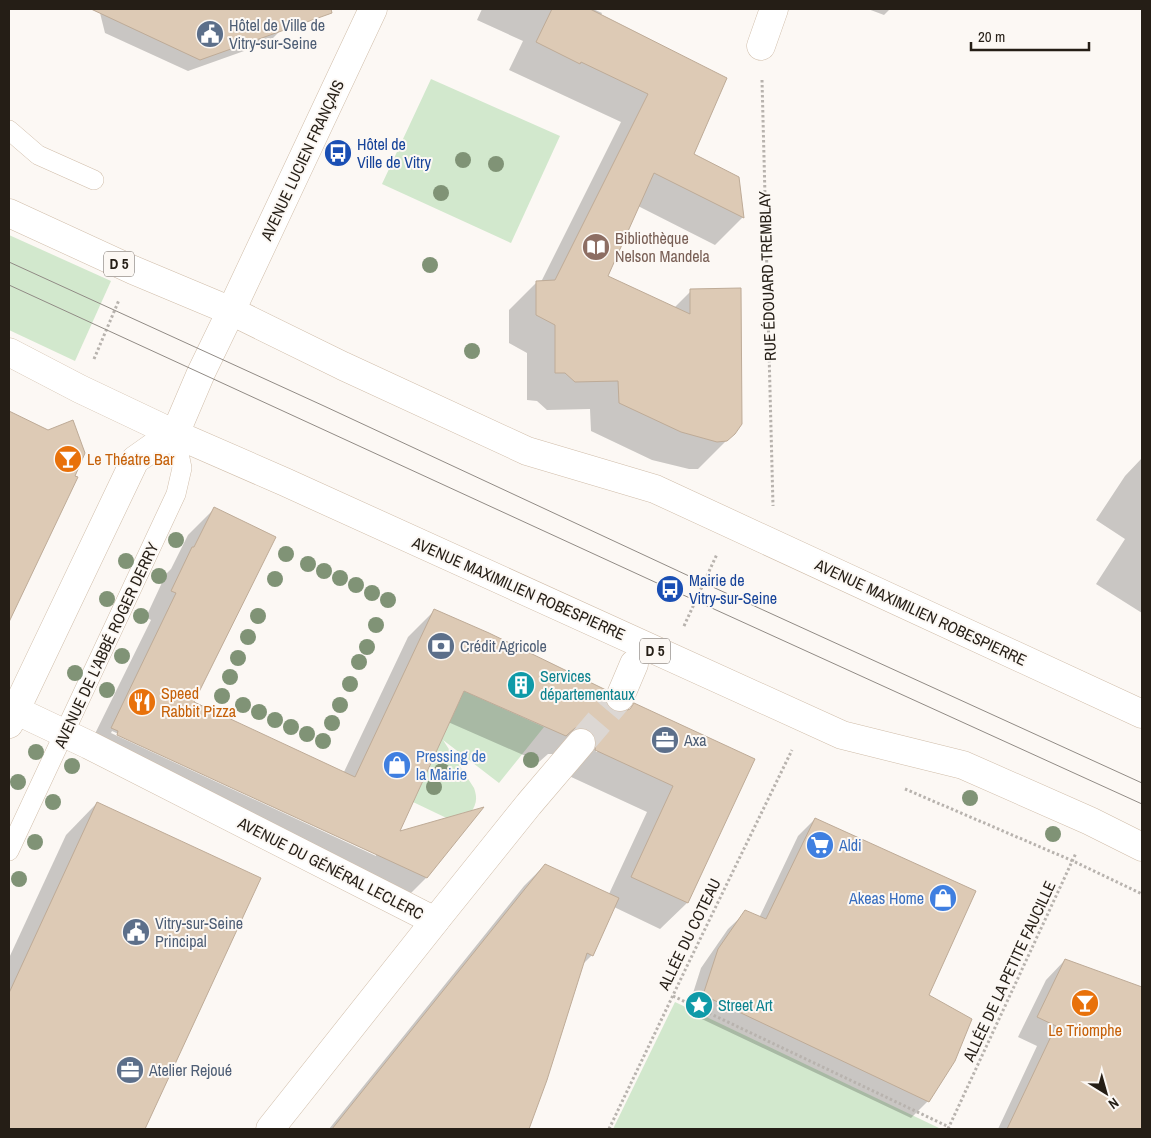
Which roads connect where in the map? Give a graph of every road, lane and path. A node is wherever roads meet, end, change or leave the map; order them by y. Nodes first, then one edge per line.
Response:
1 (373, 9) edge
2 (774, 9) edge
3 (761, 46) joint
4 (9, 130) edge
5 (94, 180) dead end
6 (9, 213) edge
7 (133, 270) junction
8 (231, 311) junction
9 (9, 352) edge
10 (80, 389) junction
11 (175, 434) junction
12 (731, 524) junction
13 (779, 545) junction
14 (684, 628) dead end
15 (634, 664) dead end
16 (620, 697) tunnel mouth
17 (1142, 714) edge
18 (12, 717) edge
19 (64, 733) junction
20 (581, 743) tunnel mouth
21 (793, 750) dead end
22 (1090, 822) junction
23 (1142, 847) edge
24 (9, 851) edge
25 (435, 922) junction
26 (672, 996) junction
27 (949, 1128) edge
28 (270, 1129) edge
29 (609, 1129) edge

1 - 8 main road, AVENUE LUCIEN FRANÇAIS
2 - 3 main road
3 - 13 path, RUE ÉDOUARD TREMBLAY
4 - 5 lane
6 - 7 main road, D 5
7 - 8 main road, D 5
7 - 10 path
8 - 11 main road
8 - 12 main road, AVENUE MAXIMILIEN ROBESPIERRE / D 5
9 - 10 main road, D 5
10 - 11 main road, D 5
11 - 18 main road
11 - 19 lane, AVENUE DE L'ABBÉ ROGER DERRY
11 - 22 main road, AVENUE MAXIMILIEN ROBESPIERRE / D 5
12 - 13 main road, AVENUE MAXIMILIEN ROBESPIERRE / D 5
12 - 14 path
13 - 17 main road, AVENUE MAXIMILIEN ROBESPIERRE / D 5
15 - 16 main road
18 - 19 main road, AVENUE DU GÉNÉRAL LECLERC
19 - 24 lane, AVENUE DE L'ABBÉ ROGER DERRY
19 - 25 main road, AVENUE DU GÉNÉRAL LECLERC
20 - 25 main road
21 - 26 path, ALLÉE DU COTEAU
22 - 23 main road, AVENUE MAXIMILIEN ROBESPIERRE / D 5
22 - 27 path, ALLÉE DE LA PETITE FAUCILLE
25 - 28 main road, AVENUE DU GÉNÉRAL LECLERC
26 - 27 path
26 - 29 path, ALLÉE DU COTEAU

